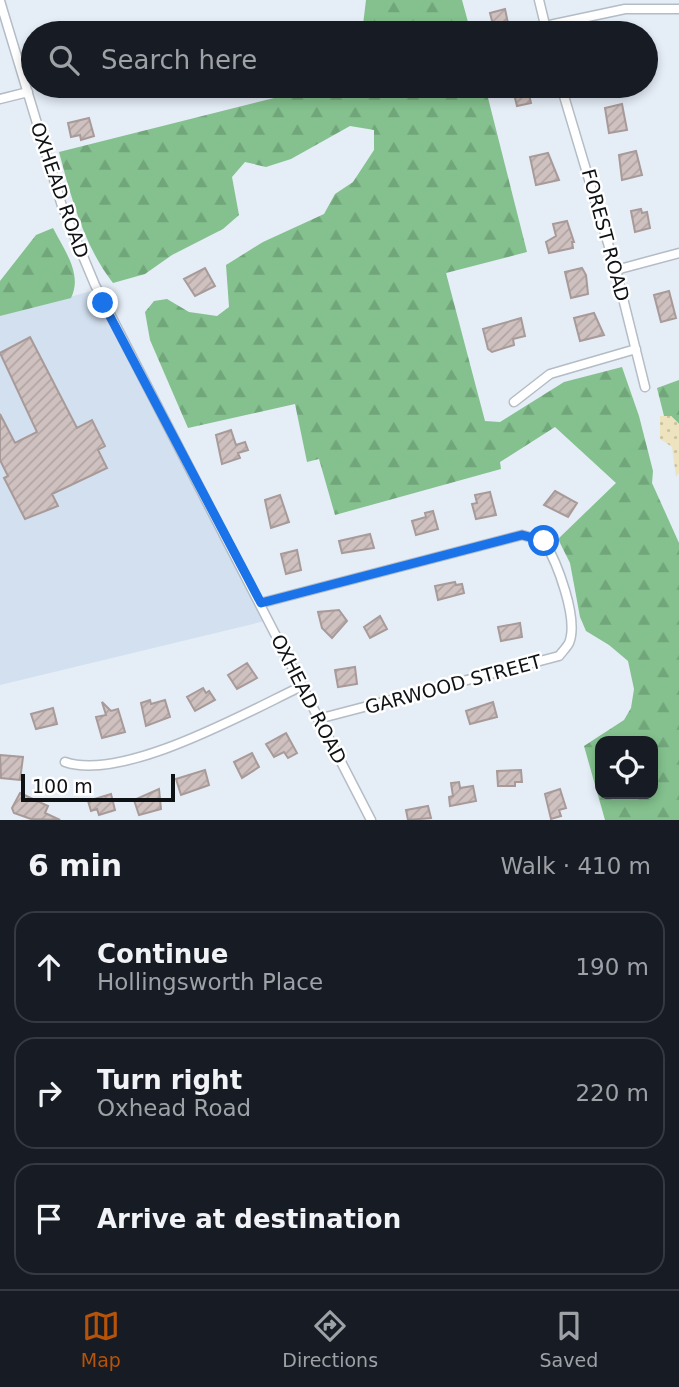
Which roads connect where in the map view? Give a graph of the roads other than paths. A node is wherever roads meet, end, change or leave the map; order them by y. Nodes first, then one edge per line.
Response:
1 (538, 0) edge
2 (0, 1) edge
3 (679, 9) edge
4 (544, 21) edge
5 (578, 21) edge
6 (21, 69) edge
7 (21, 94) edge
8 (30, 98) edge
9 (565, 98) edge
10 (0, 99) edge
11 (679, 253) edge
12 (616, 270) junction
13 (636, 349) junction
14 (645, 387) dead end
15 (514, 402) dead end
16 (261, 603) junction
17 (302, 686) junction
18 (318, 719) junction
19 (65, 762) dead end
20 (371, 820) edge

1 - 4 street
2 - 6 street, OXHEAD ROAD
3 - 5 street
7 - 10 street
8 - 16 street, OXHEAD ROAD
9 - 12 street, FOREST ROAD
11 - 12 street
12 - 13 street, FOREST ROAD
13 - 14 street, FOREST ROAD
13 - 15 street
16 - 17 street, OXHEAD ROAD
16 - 18 street, GARWOOD STREET
17 - 18 street, OXHEAD ROAD
17 - 19 street
18 - 20 street, OXHEAD ROAD

